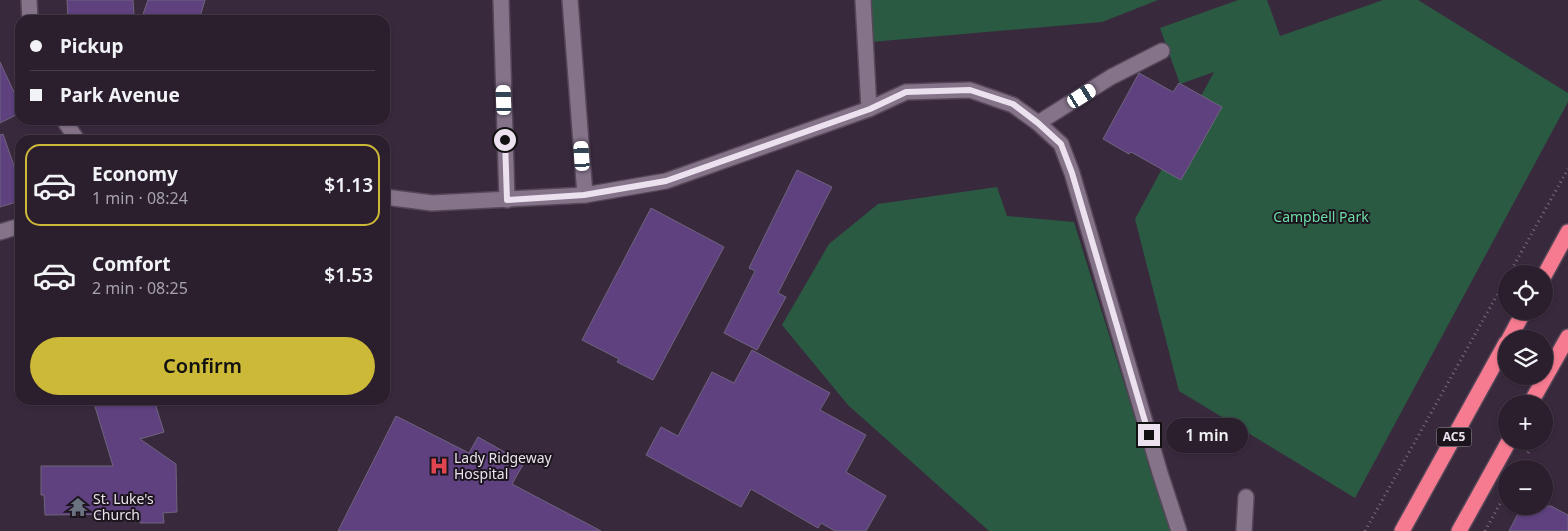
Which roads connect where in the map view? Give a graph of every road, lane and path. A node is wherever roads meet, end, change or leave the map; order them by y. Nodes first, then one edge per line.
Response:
1 (29, 0) edge
2 (501, 0) edge
3 (570, 0) edge
4 (863, 0) edge
5 (30, 15) edge
6 (1162, 51) dead end
7 (870, 109) junction
8 (1038, 123) junction
9 (1568, 169) edge
10 (584, 195) junction
11 (390, 198) edge
12 (507, 200) junction
13 (15, 228) edge
14 (0, 232) edge
15 (1568, 232) edge
16 (1514, 265) edge
17 (1550, 265) edge
18 (1498, 293) edge
19 (1568, 337) edge
20 (1498, 357) edge
21 (1535, 395) edge
22 (1504, 450) edge
23 (1246, 497) dead end
24 (1498, 507) edge
25 (1179, 531) edge
26 (1244, 531) edge
27 (1365, 531) edge
28 (1402, 531) edge
29 (1459, 531) edge
30 (1485, 531) edge

1 - 5 street
2 - 12 street
3 - 10 street
4 - 7 street
6 - 8 street
7 - 8 street
7 - 10 street
8 - 25 street
9 - 16 path
10 - 12 street
11 - 12 street
13 - 14 street
15 - 17 highway
18 - 27 path
19 - 21 highway
20 - 28 highway, AC5
22 - 29 highway
23 - 26 street
24 - 30 path

